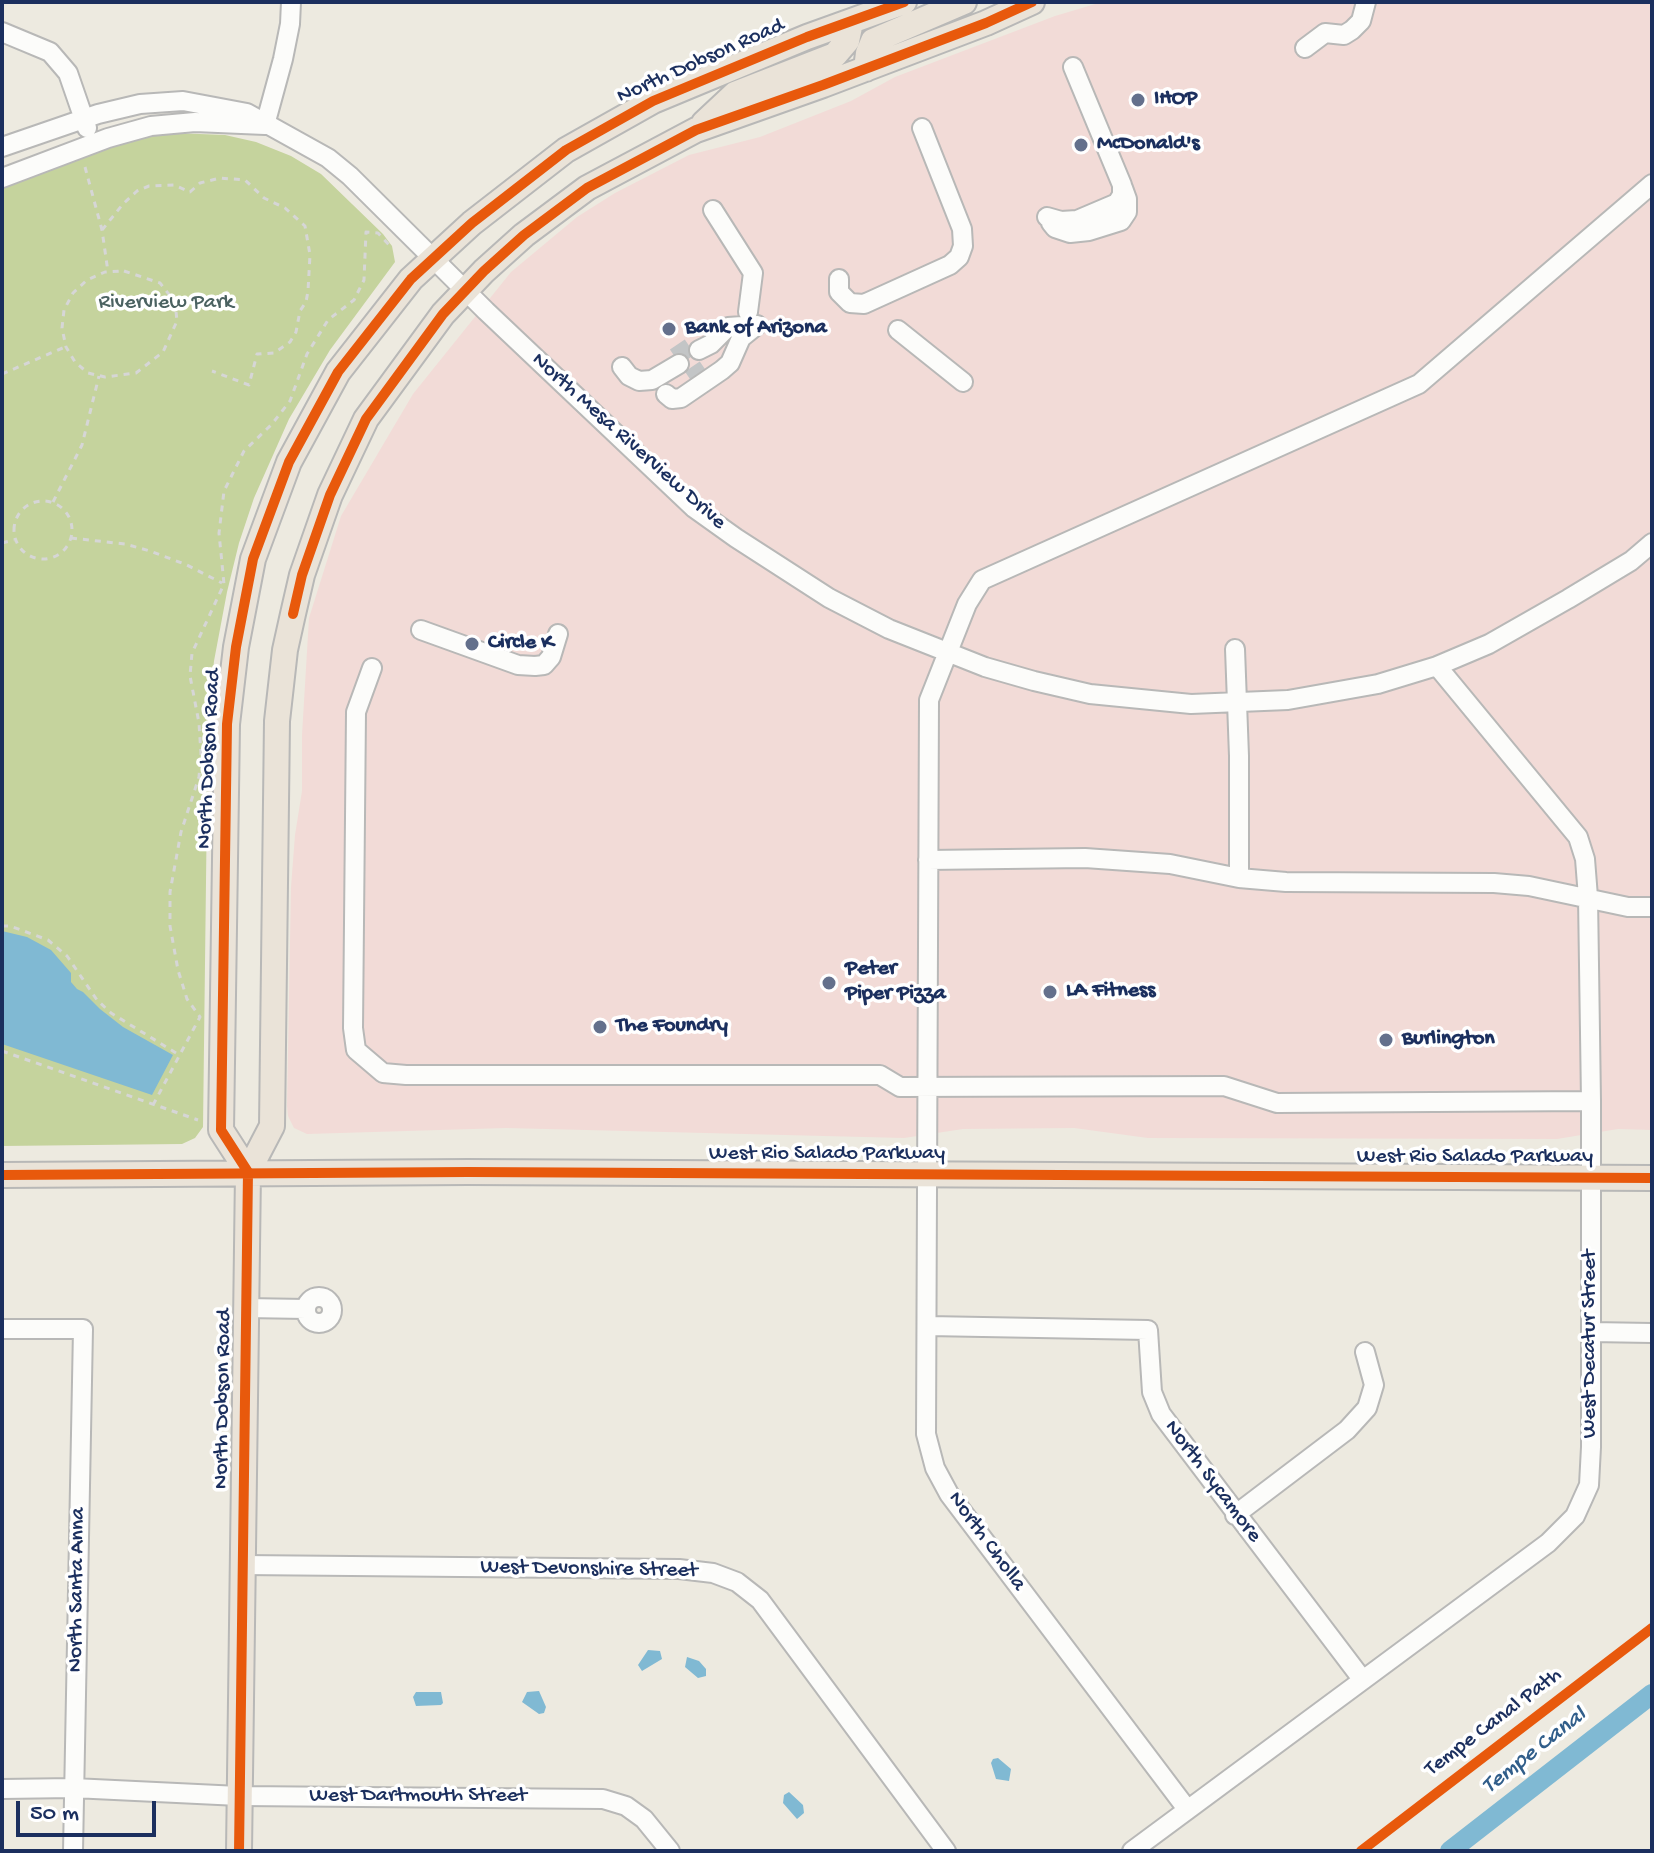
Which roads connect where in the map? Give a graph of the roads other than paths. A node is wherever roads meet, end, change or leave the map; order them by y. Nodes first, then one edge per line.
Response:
1 (291, 2) edge
2 (904, 2) edge
3 (964, 2) edge
4 (1032, 2) edge
5 (1366, 2) edge
6 (851, 22) junction
7 (2, 32) edge
8 (1305, 48) dead end
9 (1073, 67) dead end
10 (866, 69) junction
11 (84, 119) junction
12 (265, 125) junction
13 (922, 128) dead end
14 (696, 130) junction
15 (93, 144) junction
16 (2, 147) edge
17 (2, 178) edge
18 (1652, 184) edge
19 (713, 210) dead end
20 (1047, 217) dead end
21 (433, 259) junction
22 (839, 279) dead end
23 (465, 291) junction
24 (747, 320) junction
25 (898, 330) dead end
26 (682, 368) junction
27 (963, 382) dead end
28 (654, 388) junction
29 (1652, 543) edge
30 (421, 630) dead end
31 (558, 634) dead end
32 (1235, 649) dead end
33 (947, 652) junction
34 (1437, 666) junction
35 (372, 668) dead end
36 (1236, 704) junction
37 (928, 860) junction
38 (1239, 878) junction
39 (1588, 897) junction
40 (1652, 907) edge
41 (927, 1087) junction
42 (1591, 1101) junction
43 (248, 1172) junction
44 (2, 1175) edge
45 (926, 1176) junction
46 (1591, 1178) junction
47 (1652, 1178) edge
48 (246, 1308) junction
49 (306, 1309) dead end
50 (928, 1326) junction
51 (2, 1329) edge
52 (1591, 1332) junction
53 (1652, 1333) edge
54 (1365, 1352) dead end
55 (1235, 1515) junction
56 (242, 1565) junction
57 (1362, 1679) junction
58 (73, 1788) junction
59 (2, 1789) edge
60 (239, 1796) junction
61 (1187, 1809) junction
62 (73, 1851) edge
63 (239, 1851) edge
64 (670, 1851) edge
65 (946, 1851) edge
66 (1132, 1851) edge

1 - 12 street
2 - 6 main road, North Dobson Road
3 - 10 main road
4 - 10 main road, North Dobson Road
5 - 8 street
6 - 14 main road
6 - 21 main road, North Dobson Road
7 - 11 street
9 - 20 street
10 - 14 main road, North Dobson Road
11 - 12 street, North Mesa Riverview Drive
11 - 15 street
11 - 16 street, North Mesa Riverview Drive
12 - 15 street
12 - 21 street, North Mesa Riverview Drive
13 - 22 street
14 - 23 main road, North Dobson Road
15 - 17 street
18 - 33 street, North Cholla
19 - 24 street
21 - 23 street, North Mesa Riverview Drive
21 - 43 main road, North Dobson Road
23 - 33 street, North Mesa Riverview Drive
23 - 43 main road, North Dobson Road
24 - 24 street
24 - 28 street
25 - 27 street
26 - 28 street
26 - 28 street
26 - 28 street
29 - 34 street, North Mesa Riverview Drive
30 - 31 street
32 - 36 street
33 - 36 street, North Mesa Riverview Drive
33 - 37 street, North Cholla
34 - 36 street, North Mesa Riverview Drive
34 - 39 street, West Decatur Street
35 - 41 street
36 - 38 street
37 - 38 street
37 - 41 street, North Cholla
38 - 39 street
39 - 40 street
39 - 42 street, West Decatur Street
41 - 42 street
41 - 45 street, North Cholla
42 - 46 street, West Decatur Street
43 - 44 main road, West Rio Salado Parkway
43 - 45 main road, West Rio Salado Parkway
43 - 48 main road, North Dobson Road
45 - 46 main road, West Rio Salado Parkway
45 - 50 street, North Cholla
46 - 47 main road, West Rio Salado Parkway
46 - 52 street, West Decatur Street
48 - 49 street
48 - 56 main road, North Dobson Road
50 - 55 street, North Sycamore
50 - 61 street, North Cholla
51 - 58 street, North Santa Anna
52 - 53 street
52 - 57 street, West Decatur Street
54 - 55 street
55 - 57 street, North Sycamore
56 - 60 main road, North Dobson Road
56 - 65 street, West Devonshire Street
57 - 61 street, West Decatur Street
58 - 59 street, West Dartmouth Street
58 - 60 street, West Dartmouth Street
58 - 62 street, North Santa Anna
60 - 63 main road, North Dobson Road
60 - 64 street, West Dartmouth Street
61 - 66 street, West Decatur Street

